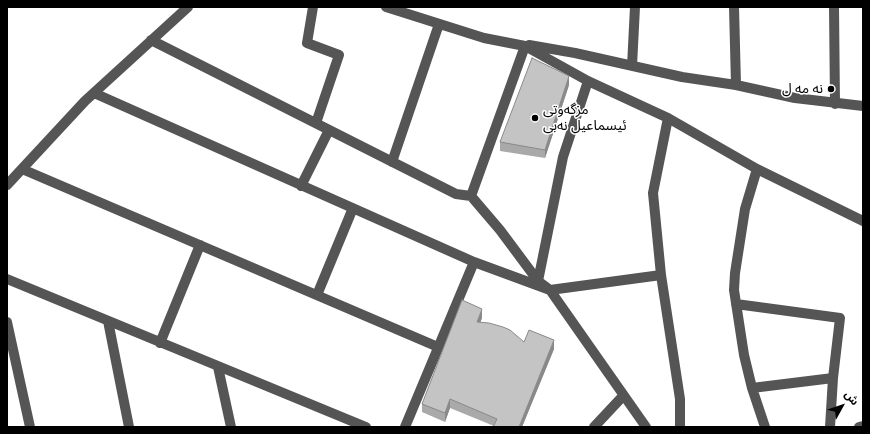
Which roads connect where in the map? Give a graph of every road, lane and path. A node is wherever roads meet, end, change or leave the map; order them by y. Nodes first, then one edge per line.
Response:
1 (188, 7) edge
2 (313, 7) edge
3 (386, 7) edge
4 (635, 7) edge
5 (734, 7) edge
6 (834, 7) edge
7 (439, 24) junction
8 (151, 40) junction
9 (513, 43) junction
10 (525, 46) junction
11 (632, 66) junction
12 (588, 81) junction
13 (736, 85) junction
14 (94, 93) junction
15 (835, 104) junction
16 (863, 106) edge
17 (668, 118) junction
18 (316, 123) junction
19 (329, 130) junction
20 (392, 162) junction
21 (757, 168) junction
22 (22, 169) junction
23 (7, 185) edge
24 (301, 186) junction
25 (471, 196) junction
26 (352, 208) junction
27 (863, 221) edge
28 (200, 245) junction
29 (474, 262) junction
30 (660, 275) junction
31 (7, 280) edge
32 (538, 281) junction
33 (550, 290) junction
34 (317, 295) junction
35 (736, 304) junction
36 (108, 321) junction
37 (7, 322) edge
38 (160, 343) junction
39 (438, 347) junction
40 (218, 366) junction
41 (833, 378) junction
42 (752, 388) junction
43 (623, 396) junction
44 (338, 416) junction
45 (863, 426) edge
46 (30, 427) edge
47 (130, 427) edge
48 (231, 427) edge
49 (340, 427) edge
50 (366, 427) edge
51 (405, 427) edge
52 (594, 427) edge
53 (646, 427) edge
54 (680, 427) edge
55 (765, 427) edge
56 (830, 427) edge
57 (859, 427) edge

1 - 8 street
2 - 18 street
3 - 7 street
4 - 11 street
5 - 13 street
6 - 15 street
7 - 9 street
7 - 20 street
8 - 14 street
8 - 18 street
9 - 10 street
9 - 11 street
10 - 12 street
10 - 25 street
11 - 13 street
12 - 17 street
12 - 32 street
13 - 15 street
14 - 22 street
14 - 24 street
15 - 16 street
17 - 21 street
17 - 30 street
18 - 19 street
19 - 20 street
19 - 24 street
20 - 25 street
21 - 27 street
21 - 35 street
22 - 23 street
22 - 28 street
24 - 26 street
25 - 32 street
26 - 29 street
26 - 34 street
28 - 34 street
28 - 38 street
29 - 33 street
29 - 39 street
30 - 33 street
30 - 54 street
31 - 36 street
32 - 33 street
33 - 43 street
34 - 39 street
35 - 41 street
35 - 42 street
36 - 38 street
36 - 47 street
37 - 46 street
38 - 40 street
39 - 51 street
40 - 44 street
40 - 48 street
41 - 42 street
41 - 56 street
42 - 55 street
43 - 52 street
43 - 53 street
44 - 49 street
44 - 50 street
45 - 57 street

